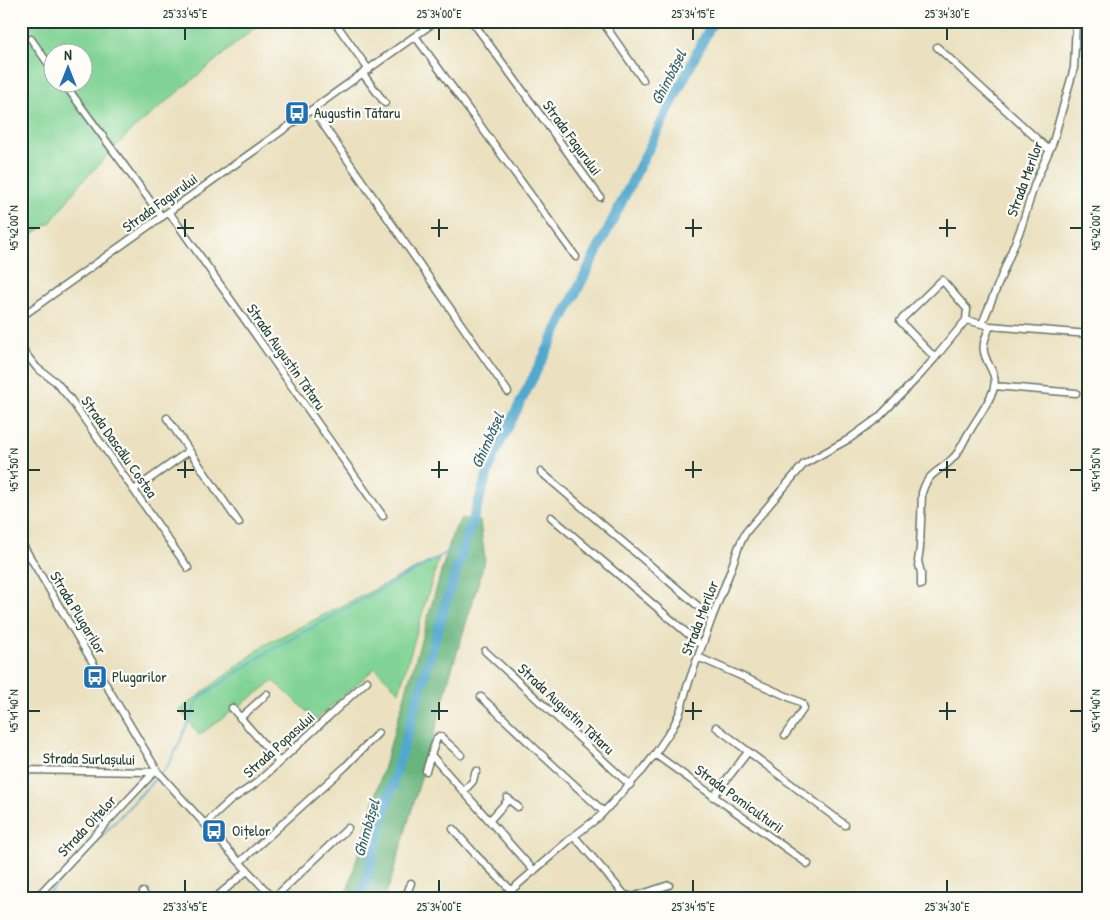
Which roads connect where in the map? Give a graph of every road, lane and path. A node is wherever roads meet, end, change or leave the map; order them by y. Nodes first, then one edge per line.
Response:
1 (334, 21) edge
2 (472, 21) edge
3 (602, 21) edge
4 (1076, 21) edge
5 (433, 22) edge
6 (415, 36) junction
7 (31, 40) dead end
8 (937, 47) dead end
9 (42, 55) edge
10 (366, 72) junction
11 (642, 80) dead end
12 (70, 92) edge
13 (384, 103) dead end
14 (313, 110) junction
15 (1049, 150) junction
16 (600, 197) dead end
17 (169, 212) junction
18 (162, 217) junction
19 (576, 257) dead end
20 (21, 317) edge
21 (966, 320) junction
22 (986, 325) junction
23 (1089, 334) edge
24 (21, 348) edge
25 (935, 358) junction
26 (994, 386) junction
27 (508, 392) dead end
28 (1076, 393) dead end
29 (166, 418) dead end
30 (189, 451) junction
31 (541, 472) dead end
32 (134, 490) junction
33 (383, 516) dead end
34 (551, 517) dead end
35 (239, 523) dead end
36 (21, 542) edge
37 (188, 568) dead end
38 (921, 585) dead end
39 (712, 618) junction
40 (702, 646) junction
41 (485, 651) dead end
42 (698, 656) junction
43 (367, 681) dead end
44 (267, 694) dead end
45 (481, 697) dead end
46 (232, 708) dead end
47 (240, 718) junction
48 (716, 727) dead end
49 (378, 733) dead end
50 (785, 735) dead end
51 (748, 752) junction
52 (655, 754) junction
53 (432, 755) junction
54 (461, 755) dead end
55 (279, 762) junction
56 (21, 770) edge
57 (157, 771) junction
58 (426, 771) dead end
59 (477, 771) dead end
60 (630, 785) junction
61 (464, 791) junction
62 (713, 797) junction
63 (518, 807) dead end
64 (604, 812) junction
65 (490, 820) junction
66 (205, 824) junction
67 (845, 825) dead end
68 (348, 828) dead end
69 (453, 829) dead end
70 (574, 836) junction
71 (240, 862) junction
72 (808, 864) dead end
73 (248, 870) junction
74 (534, 871) junction
75 (411, 883) dead end
76 (669, 886) dead end
77 (511, 890) junction
78 (651, 891) junction
79 (143, 892) dead end
80 (274, 898) edge
81 (35, 899) edge
82 (147, 899) edge
83 (214, 899) edge
84 (405, 899) edge
85 (501, 899) edge
86 (654, 899) edge

1 - 10 street
2 - 16 street, Strada Fagurului
3 - 11 street
4 - 15 street, Strada Merilor
5 - 6 street, Strada Fagurului
6 - 10 street, Strada Fagurului
6 - 19 street
7 - 9 street
8 - 15 street
10 - 13 street
10 - 14 street, Strada Fagurului
12 - 18 street
14 - 17 street, Strada Fagurului
14 - 27 street
15 - 22 street, Strada Merilor
17 - 18 street, Strada Fagurului
17 - 33 street, Strada Augustin Tătaru
18 - 20 street, Strada Fagurului
21 - 22 street
21 - 25 street, Strada Merilor
21 - 25 street
22 - 23 street
22 - 26 street, Strada Merilor
24 - 32 street, Strada Dascălu Costea
25 - 39 street, Strada Merilor
26 - 28 street
26 - 38 street
29 - 30 street
30 - 32 street
30 - 35 street
31 - 39 street
32 - 37 street, Strada Dascălu Costea
34 - 40 street
36 - 57 street, Strada Plugarilor
39 - 40 street, Strada Merilor
40 - 42 street, Strada Merilor
41 - 60 street, Strada Augustin Tătaru
42 - 50 street
42 - 52 street, Strada Merilor
43 - 55 street, Strada Popasului
44 - 47 street
45 - 64 street
46 - 47 street
47 - 55 street
48 - 51 street
49 - 71 street
51 - 62 street
51 - 67 street
52 - 60 street, Strada Merilor
52 - 62 street, Strada Pomiculturii
53 - 54 street
53 - 58 street
53 - 61 street
55 - 66 street, Strada Popasului
56 - 57 street, Strada Surlașului
57 - 66 street, Strada Plugarilor
57 - 81 street, Strada Oițelor
59 - 61 street
60 - 64 street, Strada Merilor
61 - 65 street
62 - 72 street, Strada Pomiculturii
63 - 65 street
64 - 70 street, Strada Merilor
65 - 74 street
66 - 71 street, Strada Plugarilor
68 - 80 street, Strada Plugarilor
69 - 77 street
70 - 74 street, Strada Merilor
70 - 78 street
71 - 73 street, Strada Plugarilor
73 - 80 street, Strada Plugarilor
73 - 83 street
74 - 77 street, Strada Merilor
75 - 84 street
76 - 78 street
77 - 85 street, Strada Merilor
78 - 86 street
79 - 82 street

